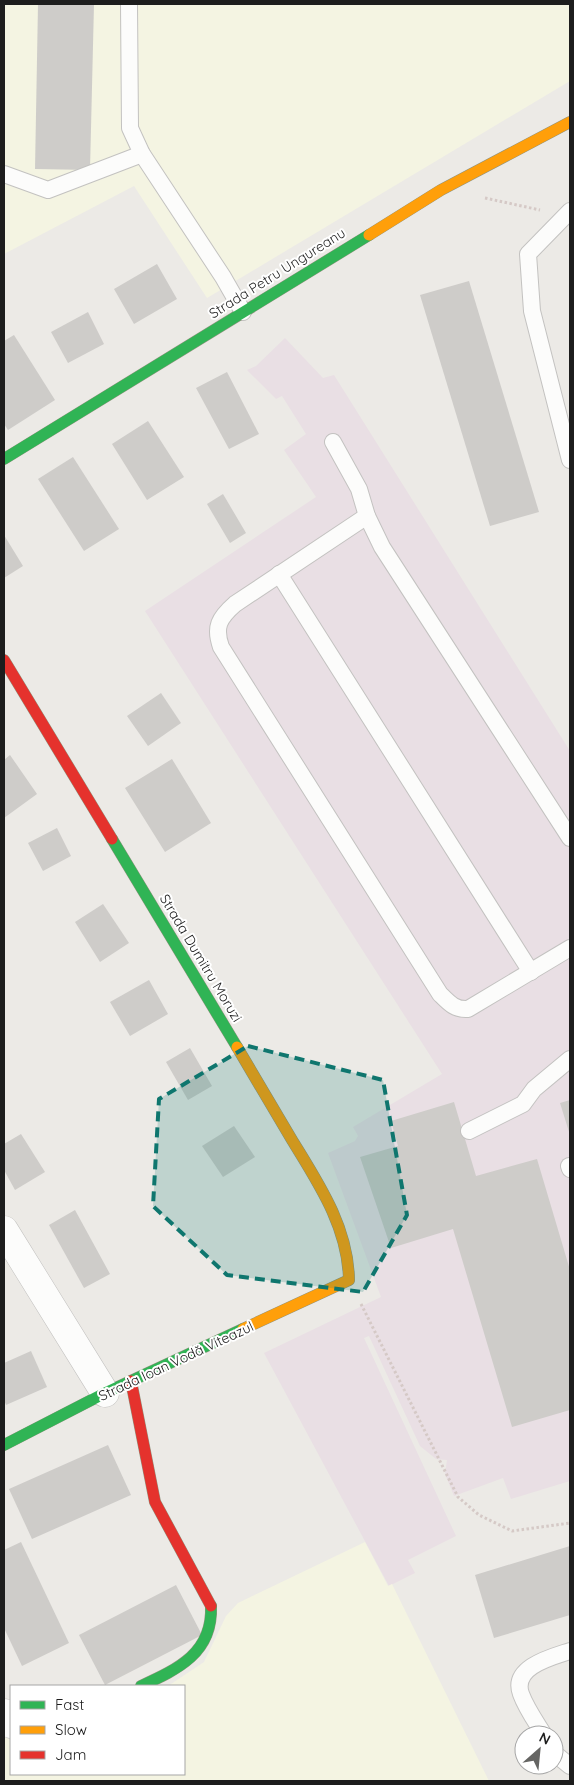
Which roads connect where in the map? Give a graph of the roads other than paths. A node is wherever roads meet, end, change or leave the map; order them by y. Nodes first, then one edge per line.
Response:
1 (129, 4) edge
2 (570, 122) edge
3 (142, 154) junction
4 (4, 174) edge
5 (568, 213) edge
6 (243, 312) junction
7 (333, 442) dead end
8 (4, 459) edge
9 (570, 460) edge
10 (367, 516) junction
11 (280, 574) junction
12 (4, 660) edge
13 (570, 838) edge
14 (570, 948) edge
15 (531, 972) junction
16 (570, 1059) edge
17 (469, 1131) dead end
18 (4, 1230) edge
19 (349, 1280) joint
20 (131, 1381) junction
21 (105, 1394) junction
22 (4, 1445) edge
23 (570, 1651) edge
24 (143, 1685) edge
25 (538, 1725) edge

1 - 3 lane
2 - 6 street, Strada Petru Ungureanu
3 - 4 lane
3 - 6 lane
5 - 9 lane
6 - 8 street, Strada Petru Ungureanu
7 - 10 lane
10 - 11 lane
10 - 13 lane
11 - 15 lane
11 - 15 lane
12 - 19 street, Strada Dumitru Moruzi
14 - 15 lane
16 - 17 lane
18 - 21 street
19 - 20 street, Strada Ioan Vodă Viteazul
20 - 21 street, Strada Ioan Vodă Viteazul
20 - 24 street
21 - 22 street, Strada Ioan Vodă Viteazul
23 - 25 lane

